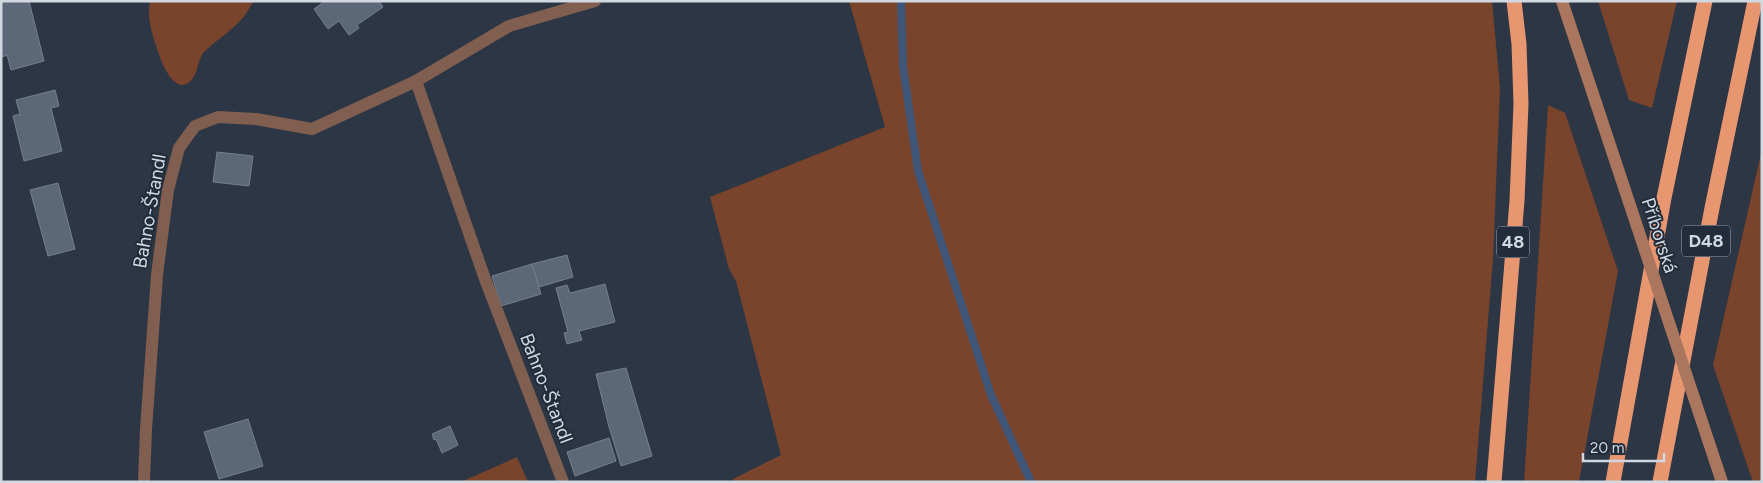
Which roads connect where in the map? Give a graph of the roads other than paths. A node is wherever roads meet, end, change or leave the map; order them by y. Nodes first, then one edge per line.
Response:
1 (595, 1) edge
2 (1514, 1) edge
3 (1562, 1) edge
4 (1705, 1) edge
5 (1755, 1) edge
6 (416, 81) junction
7 (144, 482) edge
8 (563, 482) edge
9 (1494, 482) edge
10 (1612, 482) edge
11 (1660, 482) edge
12 (1722, 482) edge

1 - 6 street, Bahno-Štandl
2 - 9 highway, 48
3 - 12 main road, Příborská, bridge
4 - 10 highway, D48
5 - 11 highway, D48
6 - 7 street, Bahno-Štandl
6 - 8 street, Bahno-Štandl

